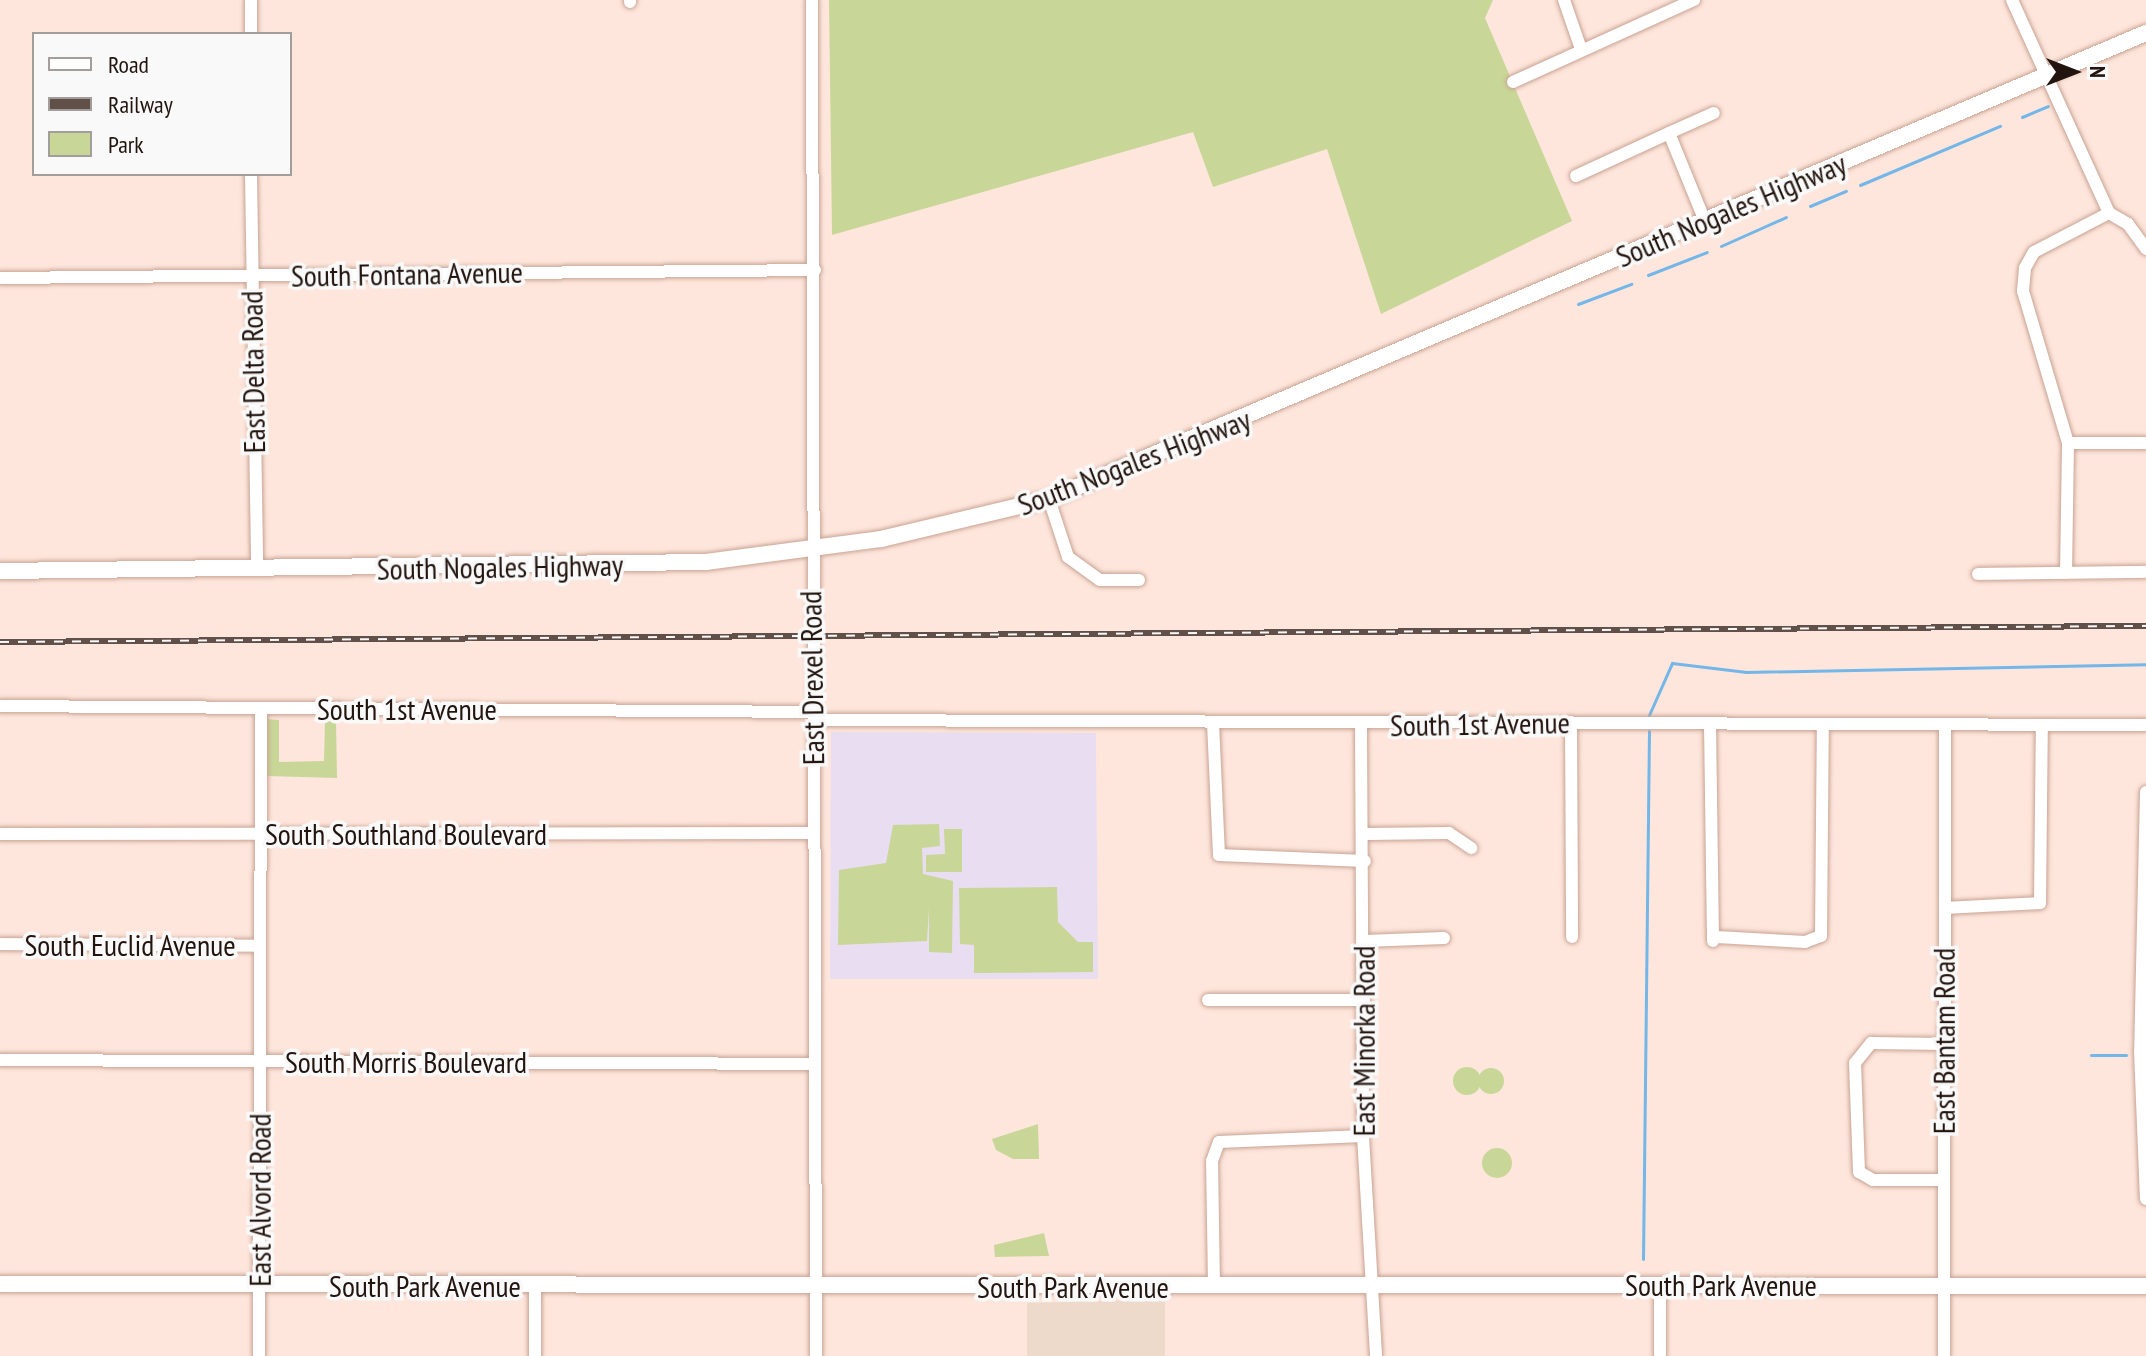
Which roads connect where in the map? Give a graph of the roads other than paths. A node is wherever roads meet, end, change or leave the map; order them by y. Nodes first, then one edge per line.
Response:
1 (251, 0) edge
2 (812, 0) edge
3 (1564, 0) edge
4 (1694, 0) edge
5 (2012, 0) edge
6 (251, 32) edge
7 (2146, 33) edge
8 (1581, 49) junction
9 (2046, 75) junction
10 (1513, 82) dead end
11 (1714, 113) dead end
12 (1669, 133) junction
13 (251, 176) edge
14 (1576, 176) dead end
15 (2109, 213) junction
16 (1705, 221) junction
17 (2146, 249) edge
18 (815, 270) junction
19 (252, 275) junction
20 (0, 278) edge
21 (2068, 443) junction
22 (2146, 443) edge
23 (1049, 499) junction
24 (810, 549) junction
25 (257, 569) junction
26 (0, 571) edge
27 (2146, 572) edge
28 (2066, 573) junction
29 (1978, 574) dead end
30 (1139, 580) dead end
31 (0, 706) edge
32 (261, 708) junction
33 (814, 716) junction
34 (1571, 722) junction
35 (1213, 723) junction
36 (1710, 724) junction
37 (2146, 725) edge
38 (1361, 726) junction
39 (1823, 726) junction
40 (1945, 726) junction
41 (2042, 726) junction
42 (2146, 792) edge
43 (259, 833) junction
44 (813, 833) junction
45 (0, 834) edge
46 (1365, 834) junction
47 (1471, 848) dead end
48 (1365, 861) junction
49 (1945, 908) junction
50 (1572, 937) dead end
51 (1444, 938) dead end
52 (1364, 941) junction
53 (0, 944) edge
54 (259, 946) junction
55 (2143, 966) edge
56 (1208, 1000) dead end
57 (1364, 1000) junction
58 (1944, 1044) junction
59 (2143, 1051) edge
60 (0, 1060) edge
61 (259, 1061) junction
62 (813, 1064) junction
63 (1363, 1136) junction
64 (1944, 1180) junction
65 (2145, 1198) edge
66 (0, 1284) edge
67 (1377, 1284) junction
68 (1660, 1284) junction
69 (259, 1285) junction
70 (1943, 1285) junction
71 (535, 1286) junction
72 (1214, 1286) junction
73 (2146, 1286) edge
74 (815, 1288) junction
75 (259, 1356) edge
76 (535, 1356) edge
77 (816, 1356) edge
78 (1376, 1356) edge
79 (1660, 1356) edge
80 (1944, 1356) edge

1 - 6 street
2 - 18 street, East Drexel Road
3 - 8 street
4 - 8 street
5 - 9 street
7 - 9 main road, South Nogales Highway
8 - 10 street
9 - 15 street
9 - 16 main road, South Nogales Highway
11 - 12 street
12 - 14 street
12 - 16 street
13 - 19 street, East Delta Road
15 - 17 street
15 - 21 street
16 - 23 main road, South Nogales Highway
18 - 19 street, South Fontana Avenue
18 - 24 street, East Drexel Road
19 - 20 street, South Fontana Avenue
19 - 25 street, East Delta Road
21 - 22 street
21 - 28 street
23 - 24 main road, South Nogales Highway
23 - 30 street
24 - 25 main road, South Nogales Highway
24 - 33 street, East Drexel Road
25 - 26 main road, South Nogales Highway
27 - 28 street
28 - 29 street
31 - 32 street, South 1st Avenue
32 - 33 street, South 1st Avenue
32 - 43 street, East Alvord Road
33 - 35 street, South 1st Avenue
33 - 44 street, East Drexel Road
34 - 36 street, South 1st Avenue
34 - 38 street, South 1st Avenue
34 - 50 street
35 - 38 street, South 1st Avenue
35 - 48 street
36 - 39 street, South 1st Avenue
36 - 39 street
37 - 41 street, South 1st Avenue
38 - 46 street, East Minorka Road
39 - 40 street, South 1st Avenue
40 - 41 street, South 1st Avenue
40 - 49 street, East Bantam Road
41 - 49 street
42 - 55 street
43 - 44 street, South Southland Boulevard
43 - 45 street, South Southland Boulevard
43 - 54 street, East Alvord Road
44 - 62 street, East Drexel Road
46 - 47 street
46 - 48 street, East Minorka Road
48 - 52 street, East Minorka Road
49 - 58 street, East Bantam Road
51 - 52 street
52 - 57 street, East Minorka Road
53 - 54 street, South Euclid Avenue
54 - 61 street, East Alvord Road
55 - 59 street
56 - 57 street
57 - 63 street, East Minorka Road
58 - 64 street, East Bantam Road
58 - 64 street
59 - 65 street
60 - 61 street, South Morris Boulevard
61 - 62 street, South Morris Boulevard
61 - 69 street, East Alvord Road
62 - 74 street, East Drexel Road
63 - 67 street, East Minorka Road
63 - 72 street
64 - 70 street, East Bantam Road
66 - 69 main road, South Park Avenue
67 - 68 main road, South Park Avenue
67 - 72 main road, South Park Avenue
67 - 78 street, East Minorka Road
68 - 70 main road, South Park Avenue
68 - 79 street
69 - 71 main road, South Park Avenue
69 - 75 street, East Alvord Road
70 - 73 main road, South Park Avenue
70 - 80 street, East Bantam Road
71 - 74 main road, South Park Avenue
71 - 76 street
72 - 74 main road, South Park Avenue
74 - 77 street, East Drexel Road

